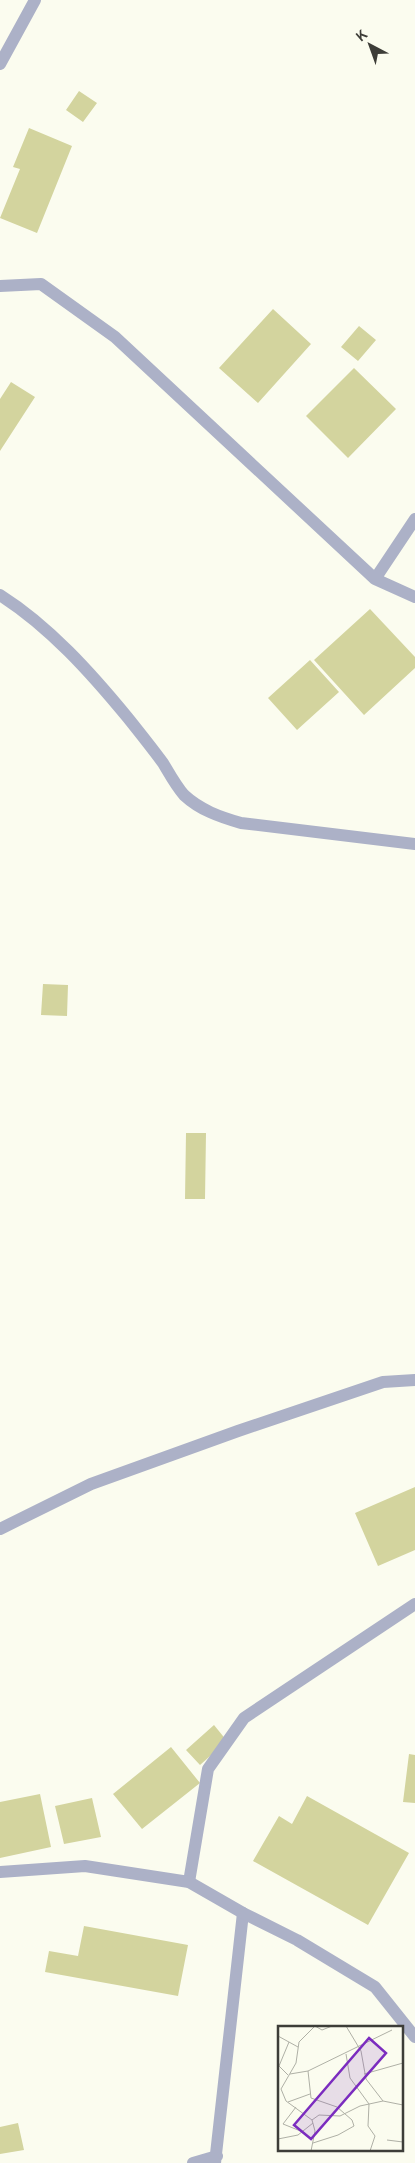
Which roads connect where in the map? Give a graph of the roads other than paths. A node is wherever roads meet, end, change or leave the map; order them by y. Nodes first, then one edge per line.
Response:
1 (35, 0) edge
2 (0, 64) edge
3 (0, 286) edge
4 (415, 519) edge
5 (375, 579) junction
6 (0, 595) edge
7 (415, 597) edge
8 (415, 844) edge
9 (415, 1380) edge
10 (0, 1529) edge
11 (415, 1604) edge
12 (0, 1872) edge
13 (189, 1882) junction
14 (243, 1913) junction
15 (415, 2037) edge
16 (216, 2159) edge
17 (193, 2163) edge

1 - 2 street
3 - 5 street
4 - 5 street
5 - 7 street
6 - 8 street
9 - 10 street
11 - 13 street
12 - 13 street
13 - 14 street
14 - 15 street
14 - 16 street
16 - 17 street

